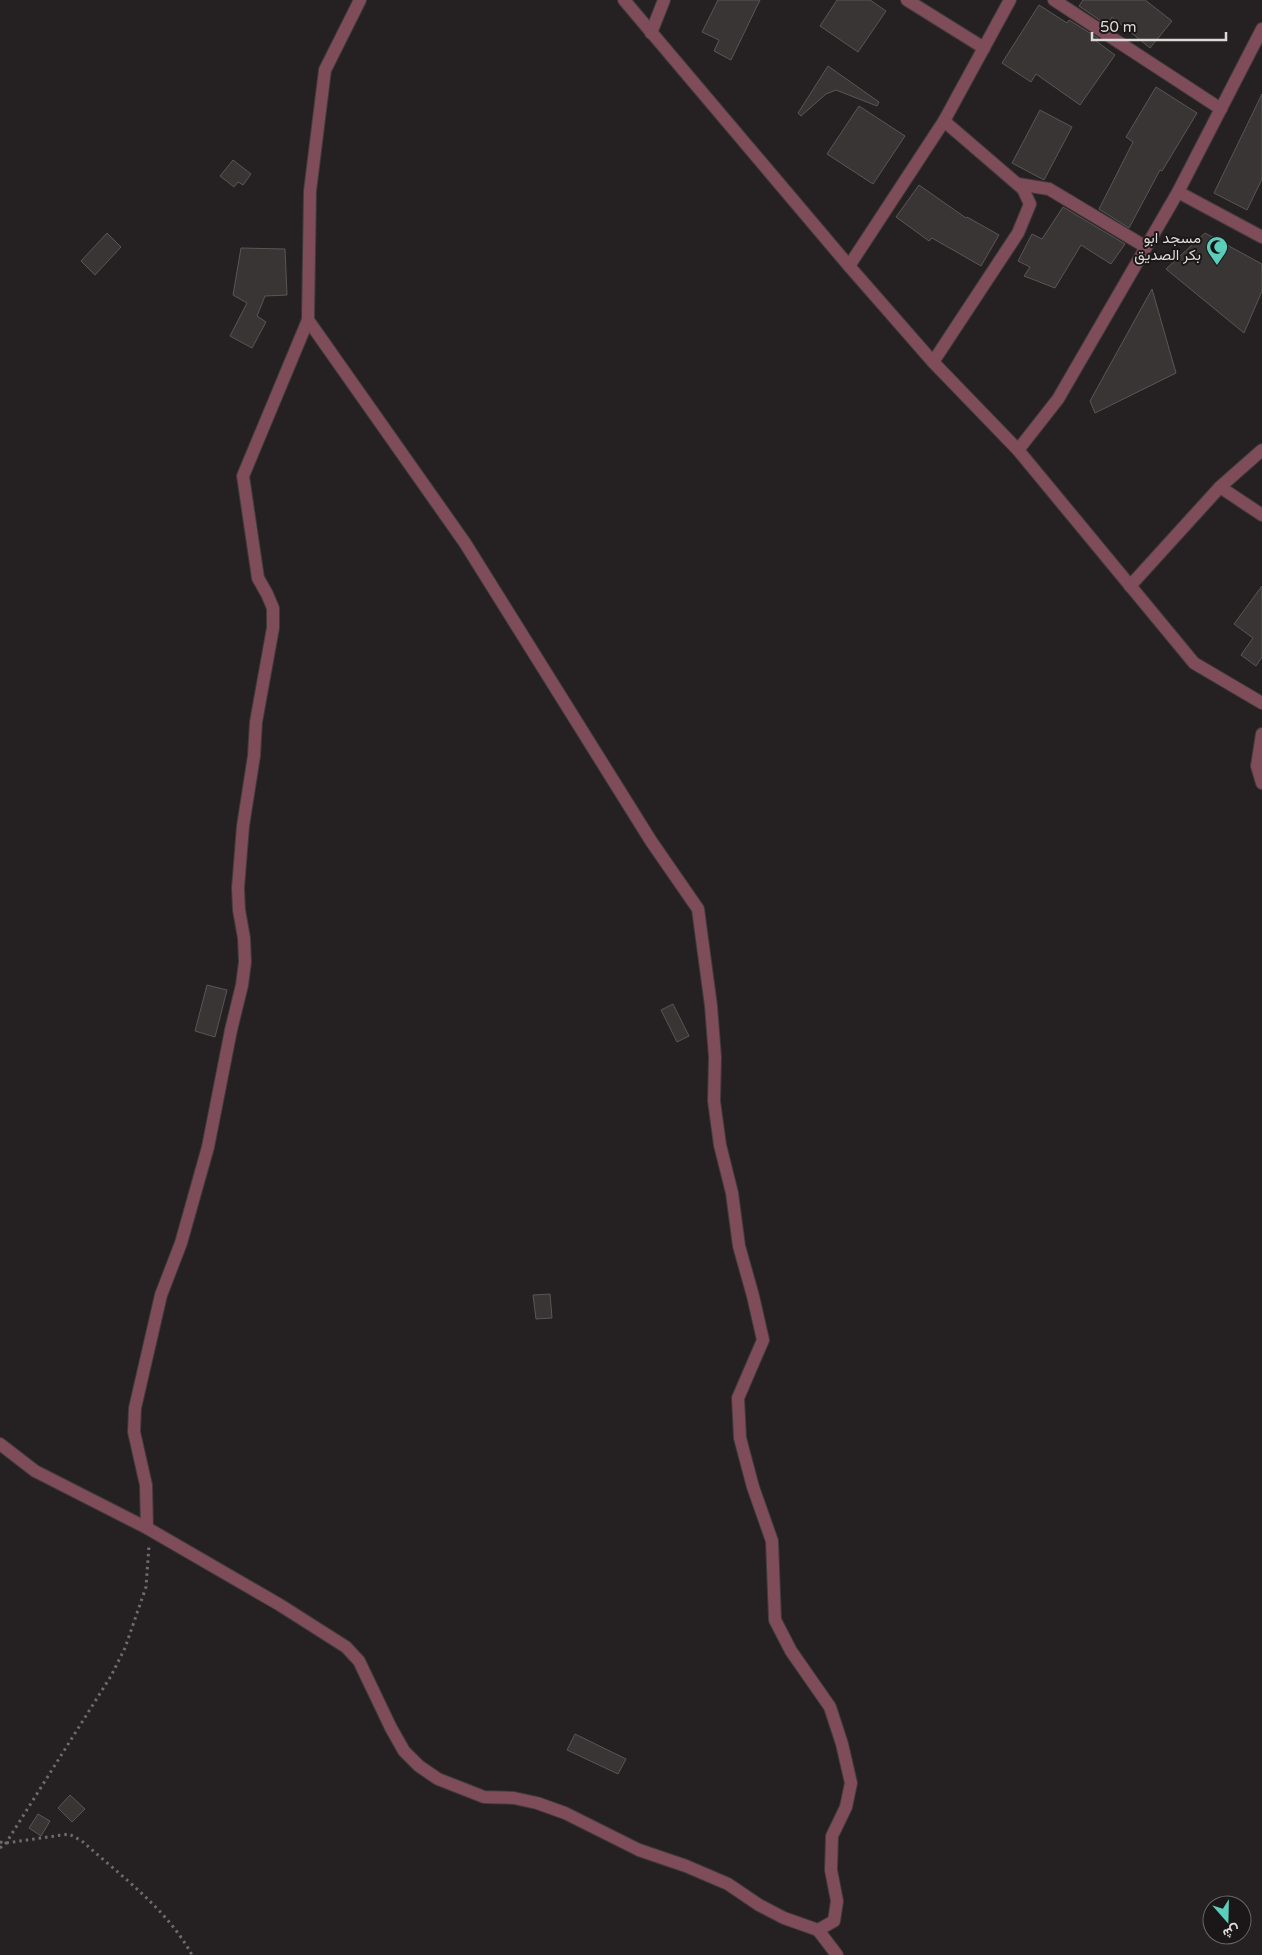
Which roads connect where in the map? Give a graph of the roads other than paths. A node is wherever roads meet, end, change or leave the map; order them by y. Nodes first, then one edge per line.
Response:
1 (360, 0) edge
2 (624, 0) edge
3 (664, 0) edge
4 (907, 0) edge
5 (1010, 0) edge
6 (1054, 0) edge
7 (1262, 28) edge
8 (651, 33) junction
9 (984, 48) junction
10 (1221, 108) junction
11 (944, 121) junction
12 (1018, 184) junction
13 (1178, 192) junction
14 (1262, 237) edge
15 (1146, 247) junction
16 (849, 266) junction
17 (308, 320) junction
18 (933, 362) junction
19 (1018, 450) junction
20 (1262, 450) edge
21 (1220, 487) junction
22 (1262, 515) edge
23 (1130, 586) junction
24 (1262, 703) edge
25 (1262, 734) edge
26 (1262, 783) edge
27 (0, 1444) edge
28 (147, 1528) junction
29 (818, 1930) junction
30 (837, 1955) edge

1 - 17 street
2 - 8 street
3 - 8 street
4 - 9 street
5 - 9 street
6 - 10 street
7 - 10 street
8 - 16 street
9 - 11 street
10 - 13 street
11 - 12 street
11 - 16 street
12 - 15 street
12 - 18 street
13 - 14 street
13 - 15 street
15 - 19 street
16 - 18 street
17 - 28 street
17 - 29 street
18 - 19 street
19 - 23 street
20 - 21 street
21 - 22 street
21 - 23 street
23 - 24 street
25 - 26 street
27 - 28 street
28 - 29 street
29 - 30 street

